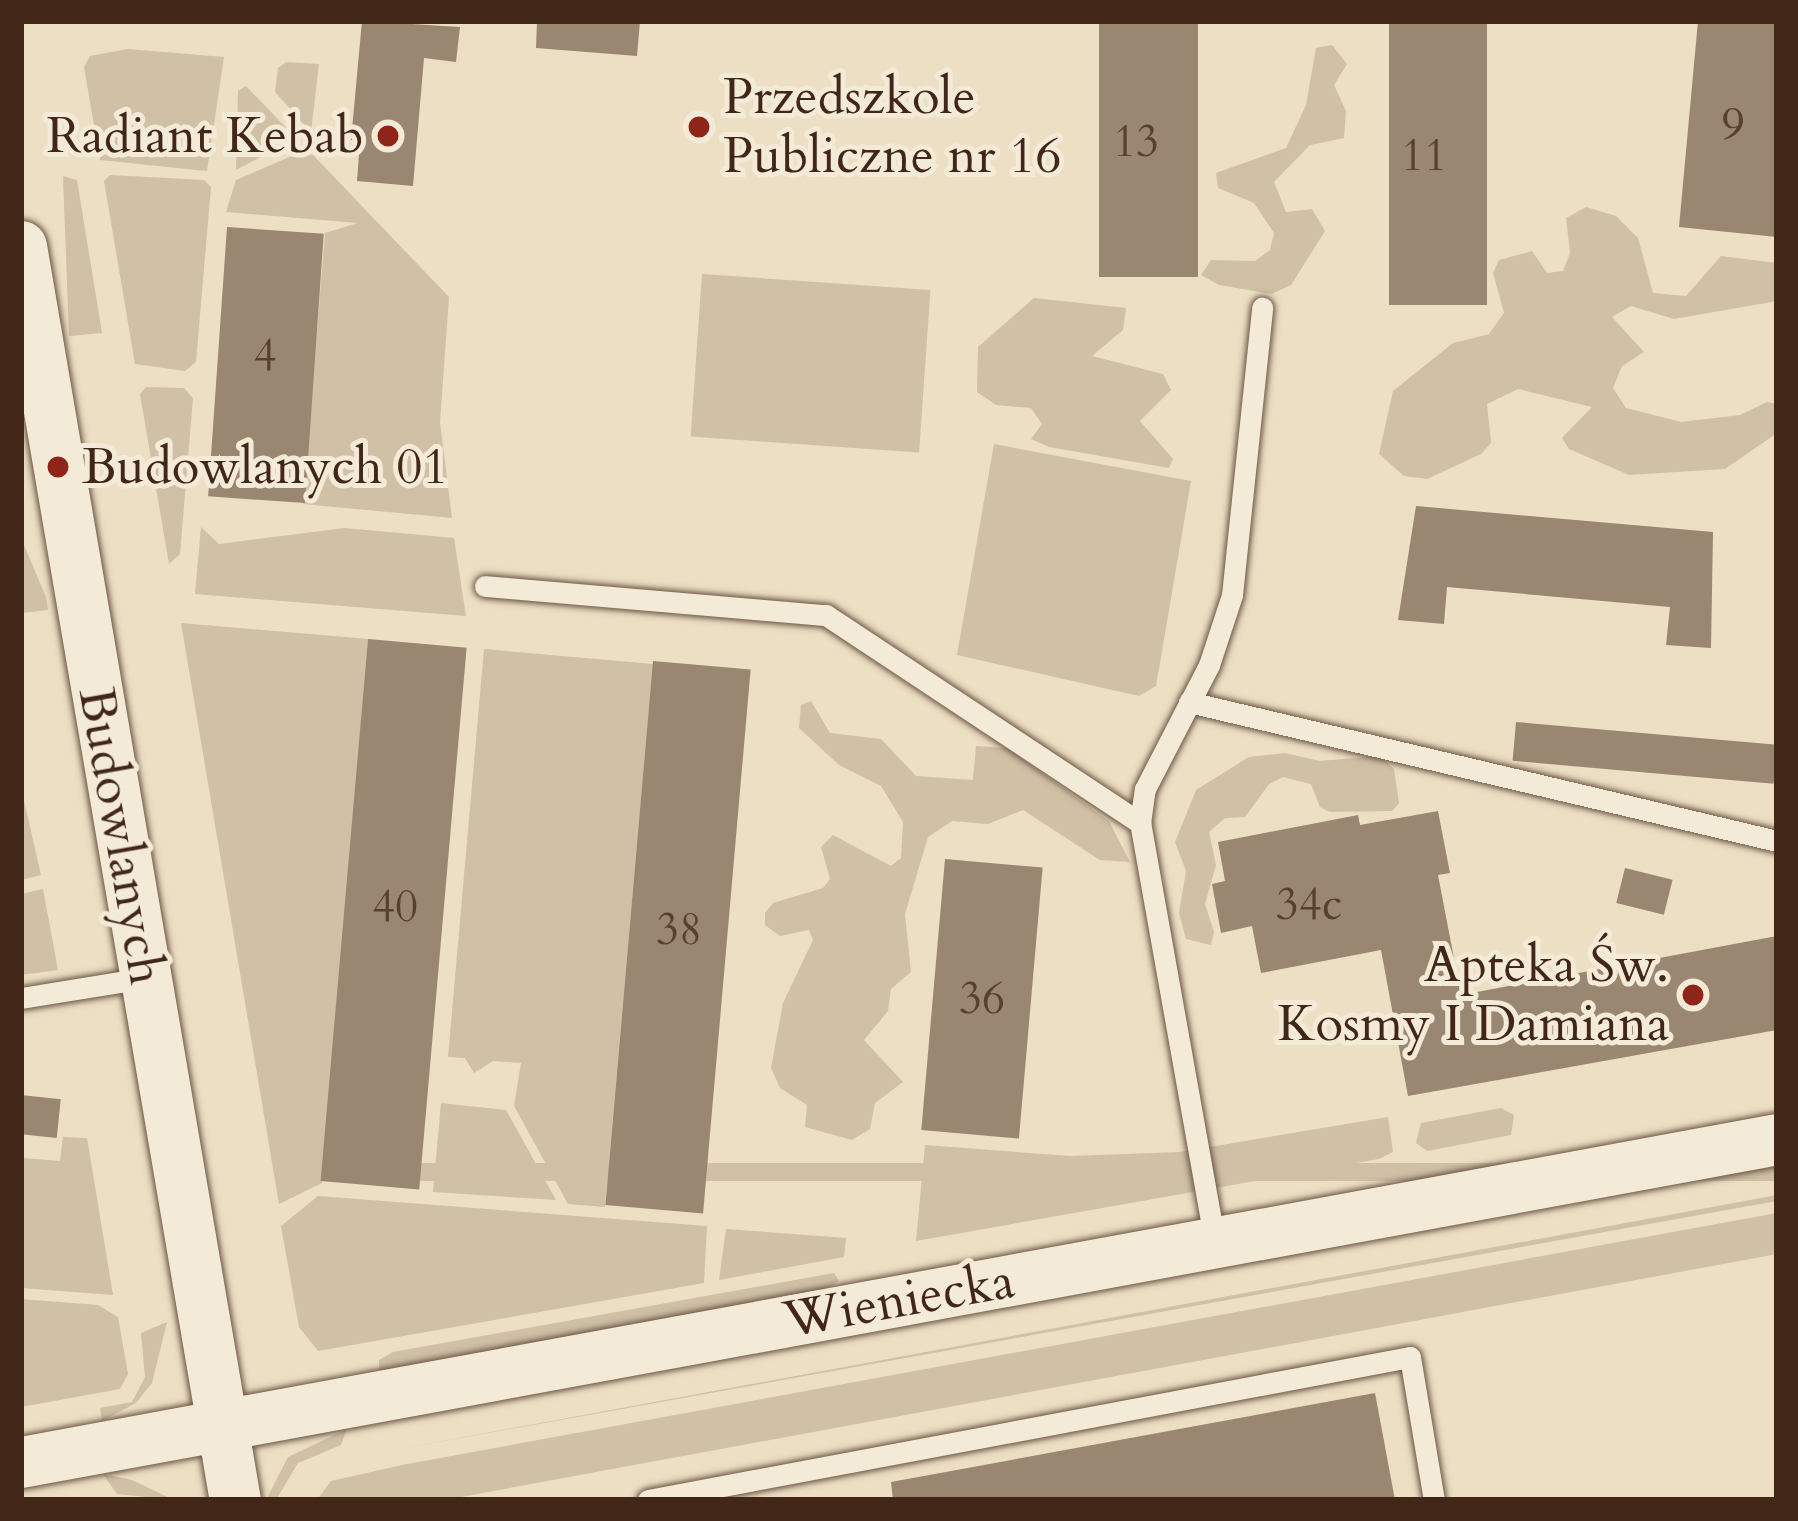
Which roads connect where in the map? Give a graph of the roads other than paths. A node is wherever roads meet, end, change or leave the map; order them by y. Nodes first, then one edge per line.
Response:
1 (21, 246) edge
2 (1262, 308) dead end
3 (484, 586) dead end
4 (1189, 702) junction
5 (1140, 823) junction
6 (1777, 841) edge
7 (145, 978) junction
8 (21, 998) edge
9 (1777, 1139) edge
10 (1215, 1244) junction
11 (221, 1426) junction
12 (21, 1462) edge
13 (235, 1500) edge
14 (649, 1500) edge
15 (1434, 1500) edge

1 - 7 street, Budowlanych
2 - 4 lane
3 - 5 lane
4 - 5 lane
4 - 6 lane
5 - 10 lane
7 - 8 lane
7 - 11 street, Budowlanych
9 - 10 street, Wieniecka
10 - 11 street, Wieniecka
11 - 12 street, Wieniecka
11 - 13 street, Budowlanych
14 - 15 lane

